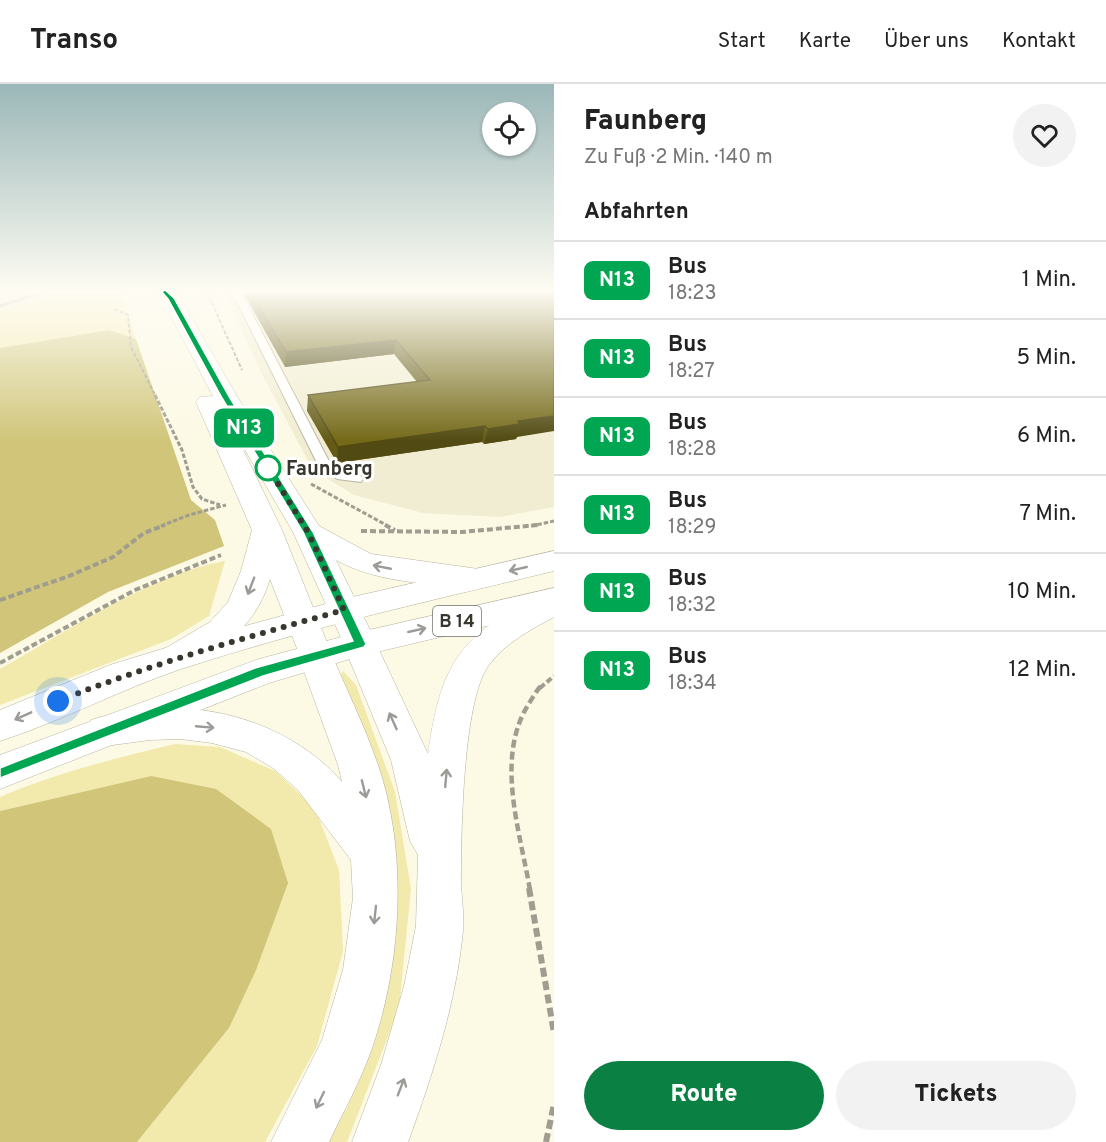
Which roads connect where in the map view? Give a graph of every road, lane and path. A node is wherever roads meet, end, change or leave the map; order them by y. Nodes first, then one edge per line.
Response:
1 (130, 341) edge
2 (179, 341) edge
3 (195, 341) edge
4 (261, 341) edge
5 (356, 479) dead end
6 (254, 500) junction
7 (221, 506) junction
8 (554, 521) edge
9 (267, 530) junction
10 (355, 531) dead end
11 (308, 532) junction
12 (221, 555) dead end
13 (554, 561) edge
14 (482, 578) junction
15 (0, 600) edge
16 (554, 601) edge
17 (352, 627) junction
18 (309, 638) junction
19 (175, 658) junction
20 (0, 663) edge
21 (554, 676) edge
22 (0, 726) edge
23 (105, 730) junction
24 (0, 772) edge
25 (374, 856) junction
26 (439, 878) junction
27 (554, 1034) edge
28 (554, 1104) edge
29 (299, 1142) edge
30 (380, 1142) edge
31 (546, 1142) edge

1 - 7 path
2 - 6 main road
3 - 11 main road
4 - 5 lane
6 - 7 path
6 - 9 main road
7 - 15 path
8 - 10 path
9 - 18 main road
9 -> 19 main road
14 -> 11 main road
11 - 17 main road
12 - 20 path
13 -> 14 main road, B 14
14 - 17 main road, B 14
17 -> 16 main road, B 14
26 -> 16 main road
17 - 18 main road, B 14
26 -> 17 main road
18 - 19 main road, B 14
18 - 23 main road, B 14
18 -> 25 main road
19 -> 22 main road, B 14
21 - 27 path
23 - 24 main road, B 14
23 -> 25 main road
25 -> 29 main road
30 -> 26 main road
28 - 31 path

